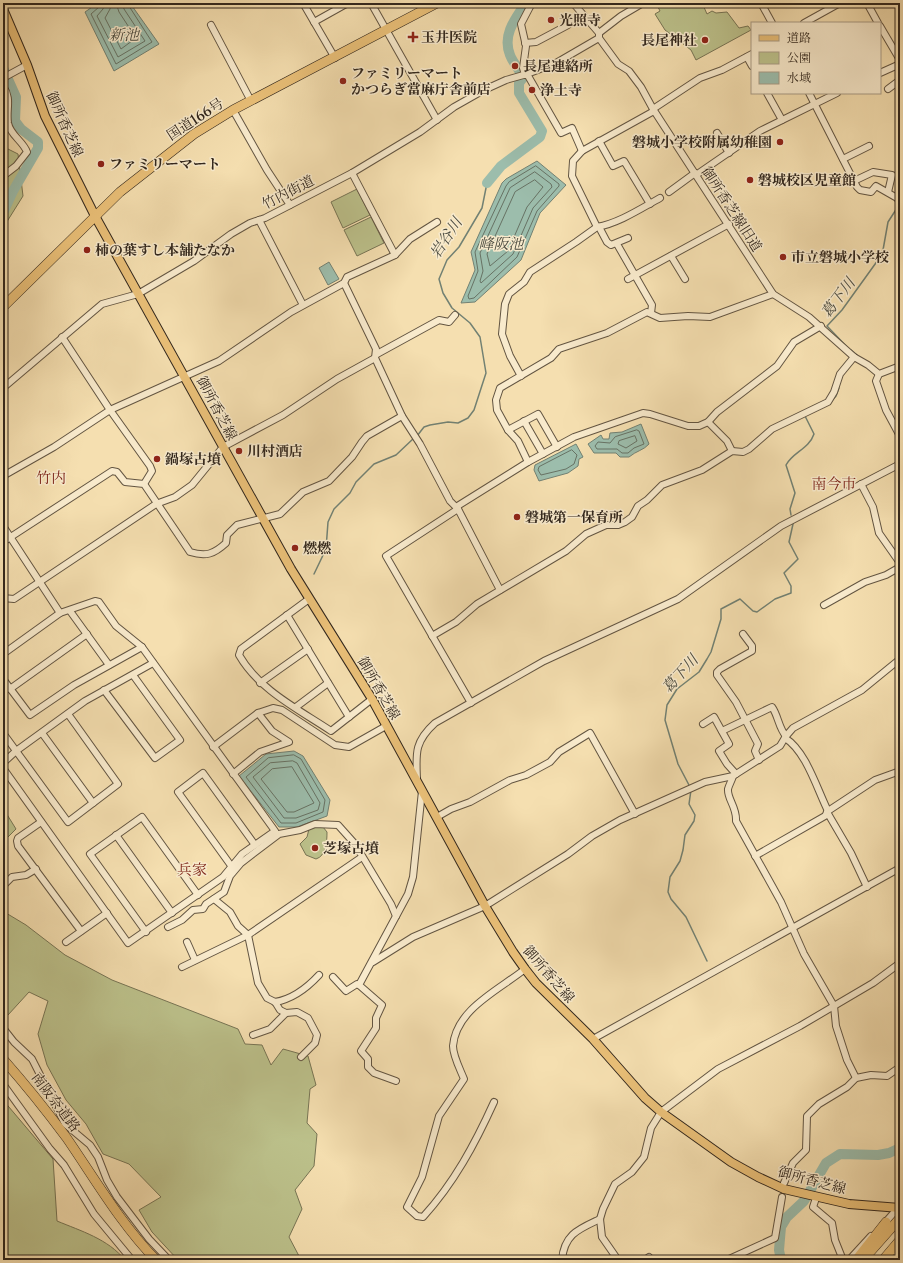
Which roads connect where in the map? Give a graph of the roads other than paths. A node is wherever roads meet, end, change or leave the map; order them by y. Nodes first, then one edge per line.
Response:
1 (303, 3) edge
2 (348, 3) edge
3 (371, 3) edge
4 (437, 3) edge
5 (532, 3) edge
6 (573, 3) edge
7 (643, 3) edge
8 (761, 3) edge
9 (840, 3) edge
10 (867, 3) edge
11 (3, 10) edge
12 (582, 14) junction
13 (812, 21) edge
14 (314, 22) junction
15 (771, 22) edge
16 (877, 22) edge
17 (211, 25) dead end
18 (881, 28) edge
19 (387, 29) junction
20 (599, 36) junction
21 (525, 42) junction
22 (749, 55) edge
23 (335, 58) junction
24 (900, 60) edge
25 (900, 64) edge
26 (27, 65) junction
27 (881, 73) edge
28 (524, 75) junction
29 (3, 78) edge
30 (900, 80) edge
31 (3, 86) edge
32 (888, 89) dead end
33 (768, 94) edge
34 (810, 94) edge
35 (833, 94) edge
36 (251, 101) junction
37 (815, 104) junction
38 (233, 110) junction
39 (654, 110) junction
40 (437, 120) junction
41 (782, 120) junction
42 (717, 133) dead end
43 (599, 141) junction
44 (870, 146) dead end
45 (582, 151) junction
46 (729, 153) junction
47 (843, 159) junction
48 (352, 173) junction
49 (695, 174) junction
50 (3, 176) edge
51 (854, 181) junction
52 (669, 192) dead end
53 (888, 192) junction
54 (660, 198) dead end
55 (898, 200) edge
56 (650, 204) junction
57 (290, 205) junction
58 (95, 216) junction
59 (259, 220) junction
60 (437, 222) dead end
61 (729, 224) junction
62 (598, 227) junction
63 (628, 238) dead end
64 (617, 244) junction
65 (395, 255) junction
66 (671, 256) junction
67 (635, 275) junction
68 (628, 279) dead end
69 (685, 279) dead end
70 (344, 282) junction
71 (138, 294) junction
72 (773, 294) junction
73 (303, 305) junction
74 (3, 307) edge
75 (651, 314) junction
76 (455, 315) dead end
77 (821, 326) junction
78 (62, 337) junction
79 (376, 356) junction
80 (854, 357) junction
81 (900, 366) edge
82 (879, 374) junction
83 (184, 376) junction
84 (521, 376) junction
85 (3, 388) edge
86 (110, 410) junction
87 (402, 416) junction
88 (524, 421) junction
89 (708, 422) junction
90 (508, 430) junction
91 (900, 436) edge
92 (222, 447) junction
93 (557, 447) junction
94 (732, 451) junction
95 (543, 454) junction
96 (528, 462) junction
97 (900, 464) edge
98 (3, 476) edge
99 (144, 484) junction
100 (861, 484) junction
101 (156, 504) junction
102 (457, 508) junction
103 (263, 520) junction
104 (3, 526) edge
105 (9, 538) junction
106 (3, 542) edge
107 (900, 563) edge
108 (900, 567) edge
109 (40, 582) junction
110 (500, 590) junction
111 (3, 598) edge
112 (309, 599) junction
113 (824, 605) dead end
114 (70, 611) junction
115 (60, 613) junction
116 (287, 615) junction
117 (87, 634) junction
118 (743, 634) dead end
119 (432, 636) junction
120 (142, 647) junction
121 (308, 649) junction
122 (3, 654) edge
123 (900, 659) edge
124 (153, 663) junction
125 (109, 665) junction
126 (133, 675) junction
127 (3, 679) edge
128 (260, 683) junction
129 (328, 683) junction
130 (10, 689) junction
131 (104, 690) junction
132 (372, 699) junction
133 (471, 703) junction
134 (296, 707) junction
135 (258, 713) junction
136 (68, 714) junction
137 (349, 717) junction
138 (744, 719) junction
139 (703, 724) dead end
140 (386, 726) junction
141 (722, 731) junction
142 (3, 733) edge
143 (42, 733) junction
144 (785, 737) junction
145 (213, 747) junction
146 (16, 752) junction
147 (759, 760) junction
148 (3, 763) edge
149 (3, 768) edge
150 (900, 771) edge
151 (233, 774) junction
152 (735, 775) junction
153 (417, 780) junction
154 (422, 789) junction
155 (93, 803) junction
156 (828, 812) junction
157 (634, 814) junction
158 (437, 817) junction
159 (41, 822) junction
160 (116, 835) junction
161 (255, 845) junction
162 (755, 856) junction
163 (362, 857) junction
164 (232, 867) junction
165 (900, 868) edge
166 (36, 869) junction
167 (3, 886) edge
168 (867, 887) junction
169 (198, 894) junction
170 (214, 898) junction
171 (485, 906) junction
172 (107, 913) junction
173 (172, 913) junction
174 (396, 916) junction
175 (168, 927) dead end
176 (793, 928) junction
177 (81, 931) junction
178 (146, 932) junction
179 (248, 935) junction
180 (66, 942) dead end
181 (187, 942) dead end
182 (195, 960) junction
183 (373, 962) junction
184 (900, 964) edge
185 (182, 967) dead end
186 (525, 970) junction
187 (319, 975) dead end
188 (333, 977) dead end
189 (359, 985) junction
190 (275, 1002) junction
191 (834, 1006) junction
192 (286, 1013) junction
193 (3, 1028) edge
194 (253, 1035) dead end
195 (593, 1039) junction
196 (301, 1057) dead end
197 (3, 1059) edge
198 (900, 1067) edge
199 (856, 1078) junction
200 (396, 1081) dead end
201 (3, 1084) edge
202 (494, 1102) dead end
203 (662, 1112) junction
204 (83, 1164) junction
205 (784, 1183) dead end
206 (782, 1197) dead end
207 (816, 1198) junction
208 (899, 1207) edge
209 (900, 1218) edge
210 (600, 1219) junction
211 (888, 1225) junction
212 (900, 1240) edge
213 (900, 1245) edge
214 (899, 1259) edge
215 (132, 1260) edge
216 (146, 1260) edge
217 (156, 1260) edge
218 (169, 1260) edge
219 (562, 1260) edge
220 (618, 1260) edge
221 (645, 1260) edge
222 (651, 1260) edge
223 (727, 1260) edge
224 (842, 1260) edge
225 (848, 1260) edge
226 (856, 1260) edge
227 (863, 1260) edge
228 (868, 1260) edge
229 (883, 1260) edge

1 - 14 street
2 - 14 street
3 - 19 street
4 - 19 highway, 国道166号
5 - 21 street
6 - 12 street, 御所香芝線旧道
7 - 20 street
8 - 15 street
9 - 13 street
10 - 16 street
11 - 26 main road, 御所香芝線
12 - 20 street, 御所香芝線旧道
12 - 21 street
14 - 23 street
17 - 36 street
18 - 24 street
19 - 23 highway, 国道166号
19 - 40 street
20 - 28 street, 竹内街道
20 - 39 street, 御所香芝線旧道
21 - 28 street
22 - 39 street
23 - 36 highway, 国道166号
25 - 27 street
26 - 29 street
26 - 58 main road, 御所香芝線
28 - 40 street, 竹内街道
28 - 45 street
30 - 32 street
31 - 50 street
33 - 41 street
34 - 37 street
35 - 37 street
36 - 38 highway, 国道166号
37 - 41 street
37 - 47 street
38 - 57 street
38 - 58 highway, 国道166号
39 - 43 street
39 - 49 street, 御所香芝線旧道
40 - 48 street, 竹内街道
41 - 46 street
42 - 46 street
43 - 45 street
43 - 56 street
44 - 47 street
45 - 62 street
46 - 49 street
47 - 51 street
48 - 57 street, 竹内街道
48 - 65 street
49 - 52 street
49 - 61 street, 御所香芝線旧道
51 - 53 street
51 - 53 street
53 - 55 street
54 - 56 street
56 - 62 street
57 - 59 street, 竹内街道
58 - 71 main road, 御所香芝線
58 - 74 highway, 国道166号
59 - 71 street, 竹内街道
59 - 73 street
60 - 65 street
61 - 66 street
61 - 72 street, 御所香芝線旧道
62 - 64 street
62 - 84 street
63 - 64 street
64 - 67 street
65 - 70 street
66 - 67 street
66 - 69 street
67 - 68 street
67 - 75 street
70 - 73 street
70 - 79 street
71 - 78 street, 竹内街道
71 - 83 main road, 御所香芝線
72 - 75 street
72 - 77 street, 御所香芝線旧道
73 - 83 street
75 - 84 street
76 - 79 street
77 - 80 street, 御所香芝線旧道
77 - 89 street
78 - 85 street, 竹内街道
78 - 86 street
79 - 87 street
79 - 92 street
80 - 82 street, 御所香芝線旧道
80 - 94 street
81 - 82 street
82 - 91 street
83 - 86 street
83 - 92 main road, 御所香芝線
84 - 90 street
86 - 98 street
86 - 99 street
87 - 102 street
87 - 103 street
88 - 90 street
88 - 93 street
88 - 95 street
89 - 93 street
89 - 94 street
90 - 96 street
92 - 101 street
92 - 103 main road, 御所香芝線
93 - 95 street
94 - 110 street
95 - 96 street
96 - 102 street
97 - 100 street
99 - 101 street
99 - 105 street
100 - 107 street
100 - 133 street
101 - 103 street
101 - 109 street
102 - 110 street
102 - 119 street
103 - 112 main road, 御所香芝線
104 - 105 street
105 - 106 street
105 - 109 street
108 - 113 street
109 - 111 street
109 - 115 street
110 - 119 street
112 - 116 street
112 - 132 main road, 御所香芝線
114 - 115 street
114 - 117 street
114 - 120 street
115 - 122 street
116 - 121 street
116 - 128 street
117 - 125 street
117 - 130 street
118 - 138 street
119 - 133 street
120 - 124 street
120 - 125 street
121 - 128 street
121 - 129 street
123 - 144 street
124 - 126 street
124 - 145 street
125 - 130 street
126 - 131 street
126 - 131 street
127 - 130 street
128 - 134 street
129 - 134 street
129 - 137 street
131 - 136 street
132 - 137 street
132 - 140 main road, 御所香芝線
133 - 153 street
134 - 137 street
135 - 140 street
135 - 145 street
135 - 151 street
136 - 143 street
136 - 155 street
138 - 141 street
138 - 144 street
138 - 147 street
139 - 141 street
140 - 153 main road, 御所香芝線
141 - 152 street
142 - 146 street
143 - 146 street
143 - 155 street
144 - 147 street
144 - 156 street
145 - 151 street
146 - 148 street
146 - 155 street
147 - 152 street
149 - 159 street
150 - 156 street
151 - 161 street
152 - 157 street
152 - 162 street
153 - 154 main road, 御所香芝線
154 - 158 main road, 御所香芝線
154 - 174 street
156 - 162 street
156 - 168 street
157 - 158 street
157 - 171 street
158 - 171 main road, 御所香芝線
159 - 166 street
159 - 172 street
160 - 169 street
160 - 173 street
160 - 178 street
161 - 164 street
161 - 164 street
162 - 176 street
163 - 170 street
163 - 174 street
163 - 179 street
164 - 169 street
165 - 168 street
166 - 167 street
166 - 177 street
168 - 176 street
169 - 173 street
170 - 175 street
170 - 179 street
171 - 183 street
171 - 186 main road, 御所香芝線
172 - 177 street
172 - 178 street
173 - 178 street
174 - 183 street
176 - 191 street
176 - 195 street
177 - 180 street
179 - 182 street
179 - 190 street
181 - 182 street
182 - 185 street
183 - 189 street
184 - 191 street
186 - 195 main road, 御所香芝線
186 - 202 street
187 - 190 street
188 - 189 street
189 - 200 street
190 - 192 street
191 - 199 street
191 - 203 street
192 - 194 street
192 - 196 street
193 - 218 street
195 - 203 main road, 御所香芝線
197 - 204 highway, 南阪奈道路
198 - 199 street
199 - 205 street
201 - 215 street
203 - 207 main road, 御所香芝線
203 - 210 street
204 - 216 highway, 南阪奈道路
204 - 217 highway, 南阪奈道路
206 - 223 street
207 - 208 main road, 御所香芝線
207 - 224 street
208 - 211 street
209 - 211 highway
210 - 219 street
210 - 220 street
211 - 225 street
211 - 226 highway
211 - 227 highway
211 - 228 highway
212 - 229 highway
213 - 214 street
221 - 222 street

